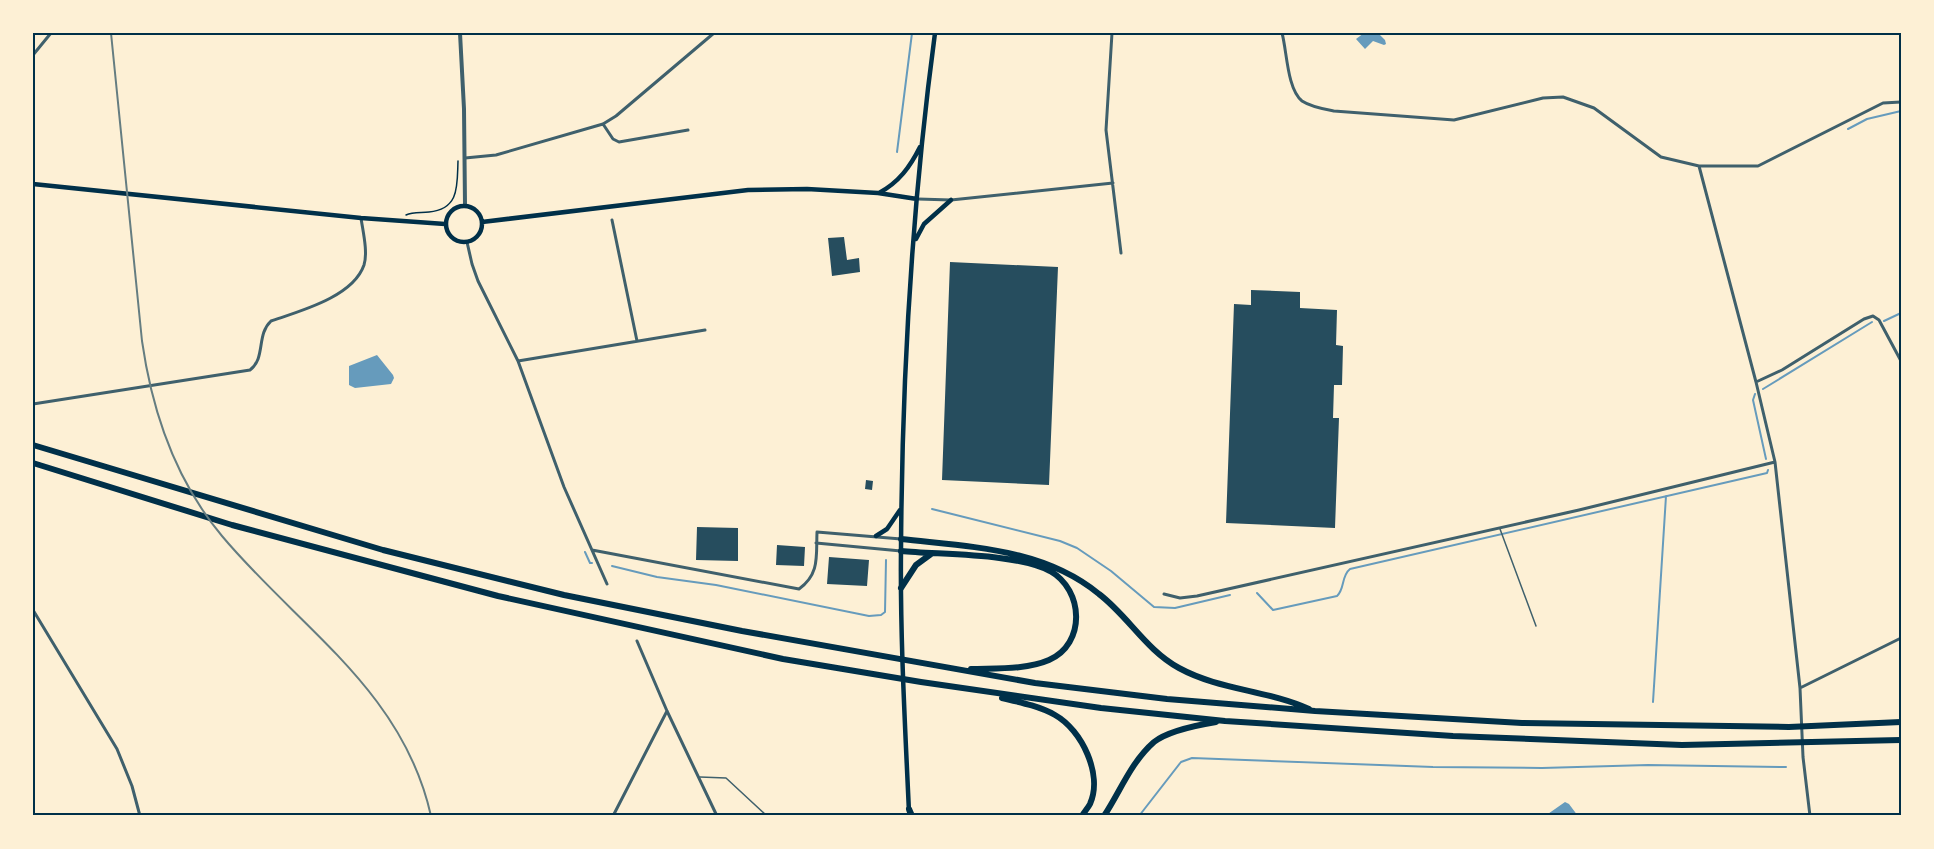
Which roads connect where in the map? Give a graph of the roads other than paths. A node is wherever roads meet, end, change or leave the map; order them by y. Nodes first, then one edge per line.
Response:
1 (51, 33) edge
2 (460, 33) edge
3 (714, 33) edge
4 (935, 33) edge
5 (1112, 33) edge
6 (1282, 33) edge
7 (33, 55) edge
8 (1901, 102) edge
9 (603, 124) junction
10 (688, 130) dead end
11 (922, 141) junction
12 (465, 146) junction
13 (459, 147) road end
14 (465, 158) junction
15 (1699, 166) junction
16 (1113, 183) junction
17 (33, 184) edge
18 (878, 194) junction
19 (917, 199) junction
20 (951, 200) junction
21 (465, 205) junction
22 (361, 218) junction
23 (612, 220) dead end
24 (482, 222) junction
25 (445, 224) junction
26 (914, 241) junction
27 (467, 242) junction
28 (1121, 253) dead end
29 (705, 330) dead end
30 (637, 341) junction
31 (518, 361) junction
32 (1901, 361) edge
33 (1756, 382) junction
34 (33, 404) edge
35 (33, 446) edge
36 (1775, 462) junction
37 (33, 463) edge
38 (902, 507) junction
39 (1500, 528) junction
40 (876, 536) junction
41 (901, 539) junction
42 (816, 543) junction
43 (592, 550) junction
44 (901, 551) junction
45 (932, 554) junction
46 (607, 584) dead end
47 (901, 588) junction
48 (1164, 594) dead end
49 (33, 610) edge
50 (1536, 626) dead end
51 (1901, 638) edge
52 (636, 641) dead end
53 (962, 670) junction
54 (1800, 688) junction
55 (976, 690) junction
56 (667, 711) junction
57 (1315, 711) junction
58 (1225, 721) junction
59 (1901, 722) edge
60 (1901, 740) edge
61 (699, 777) junction
62 (910, 814) edge
63 (140, 816) edge
64 (613, 816) edge
65 (717, 816) edge
66 (767, 816) edge
67 (1082, 816) edge
68 (1104, 816) edge
69 (1810, 816) edge

1 - 7 street
2 - 12 street
3 - 9 street
4 - 11 main road
5 - 16 street
6 - 15 street
8 - 15 street
9 - 10 street
9 - 14 street
11 - 18 main road
11 - 19 main road
12 - 13 lane
12 - 14 street
14 - 21 street
15 - 33 street
16 - 20 street
16 - 28 street
17 - 22 main road
18 - 19 main road
18 - 24 main road
19 - 20 street
19 - 26 main road
20 - 26 main road
21 - 24 main road
21 - 25 main road
22 - 25 main road
22 - 34 street
23 - 30 street
24 - 27 main road
25 - 27 main road
26 - 38 main road
27 - 31 street
29 - 30 street
30 - 31 street
31 - 43 street
32 - 33 street
33 - 36 street
35 - 53 highway
36 - 39 street
36 - 54 street
37 - 55 highway
38 - 40 main road
38 - 41 main road
39 - 48 street
39 - 50 lane
40 - 41 street
40 - 42 street
41 - 44 main road
41 - 57 highway
42 - 43 street
42 - 44 street
43 - 46 street
44 - 45 highway
44 - 47 main road
45 - 47 highway
45 - 53 highway
47 - 62 main road
49 - 63 street
51 - 54 street
52 - 56 street
53 - 57 highway
54 - 69 street
55 - 58 highway
55 - 67 highway
56 - 61 street
56 - 64 street
57 - 59 highway
58 - 60 highway
58 - 68 highway
61 - 65 street
61 - 66 lane

